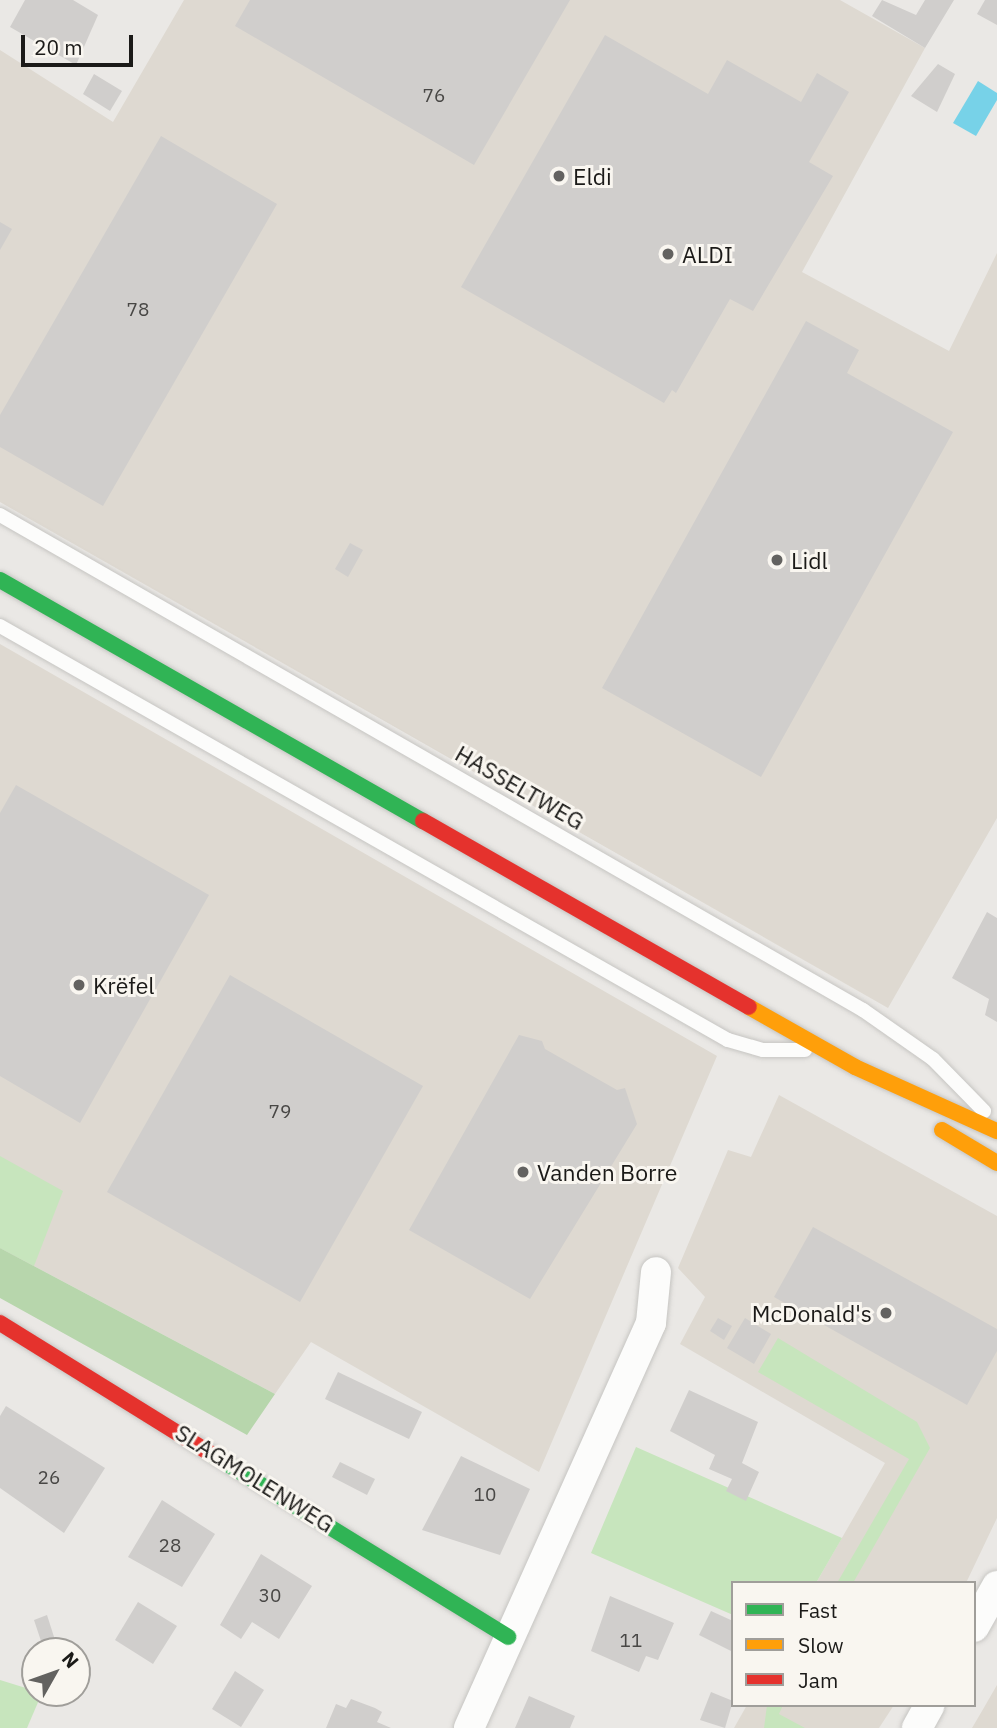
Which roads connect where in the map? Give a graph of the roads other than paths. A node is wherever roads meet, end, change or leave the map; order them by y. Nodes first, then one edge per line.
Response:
1 (0, 515) edge
2 (0, 580) edge
3 (0, 626) edge
4 (825, 1049) junction
5 (855, 1067) junction
6 (997, 1125) edge
7 (997, 1131) edge
8 (997, 1163) edge
9 (656, 1272) dead end
10 (0, 1323) edge
11 (997, 1586) edge
12 (976, 1623) edge
13 (508, 1637) junction
14 (929, 1707) edge
15 (469, 1728) edge
16 (917, 1728) edge

1 - 6 lane, HASSELTWEG
2 - 4 main road
3 - 4 lane
4 - 5 main road
5 - 7 main road
5 - 8 main road
9 - 13 street
10 - 13 main road, SLAGMOLENWEG
11 - 12 street
13 - 15 street
14 - 16 street

